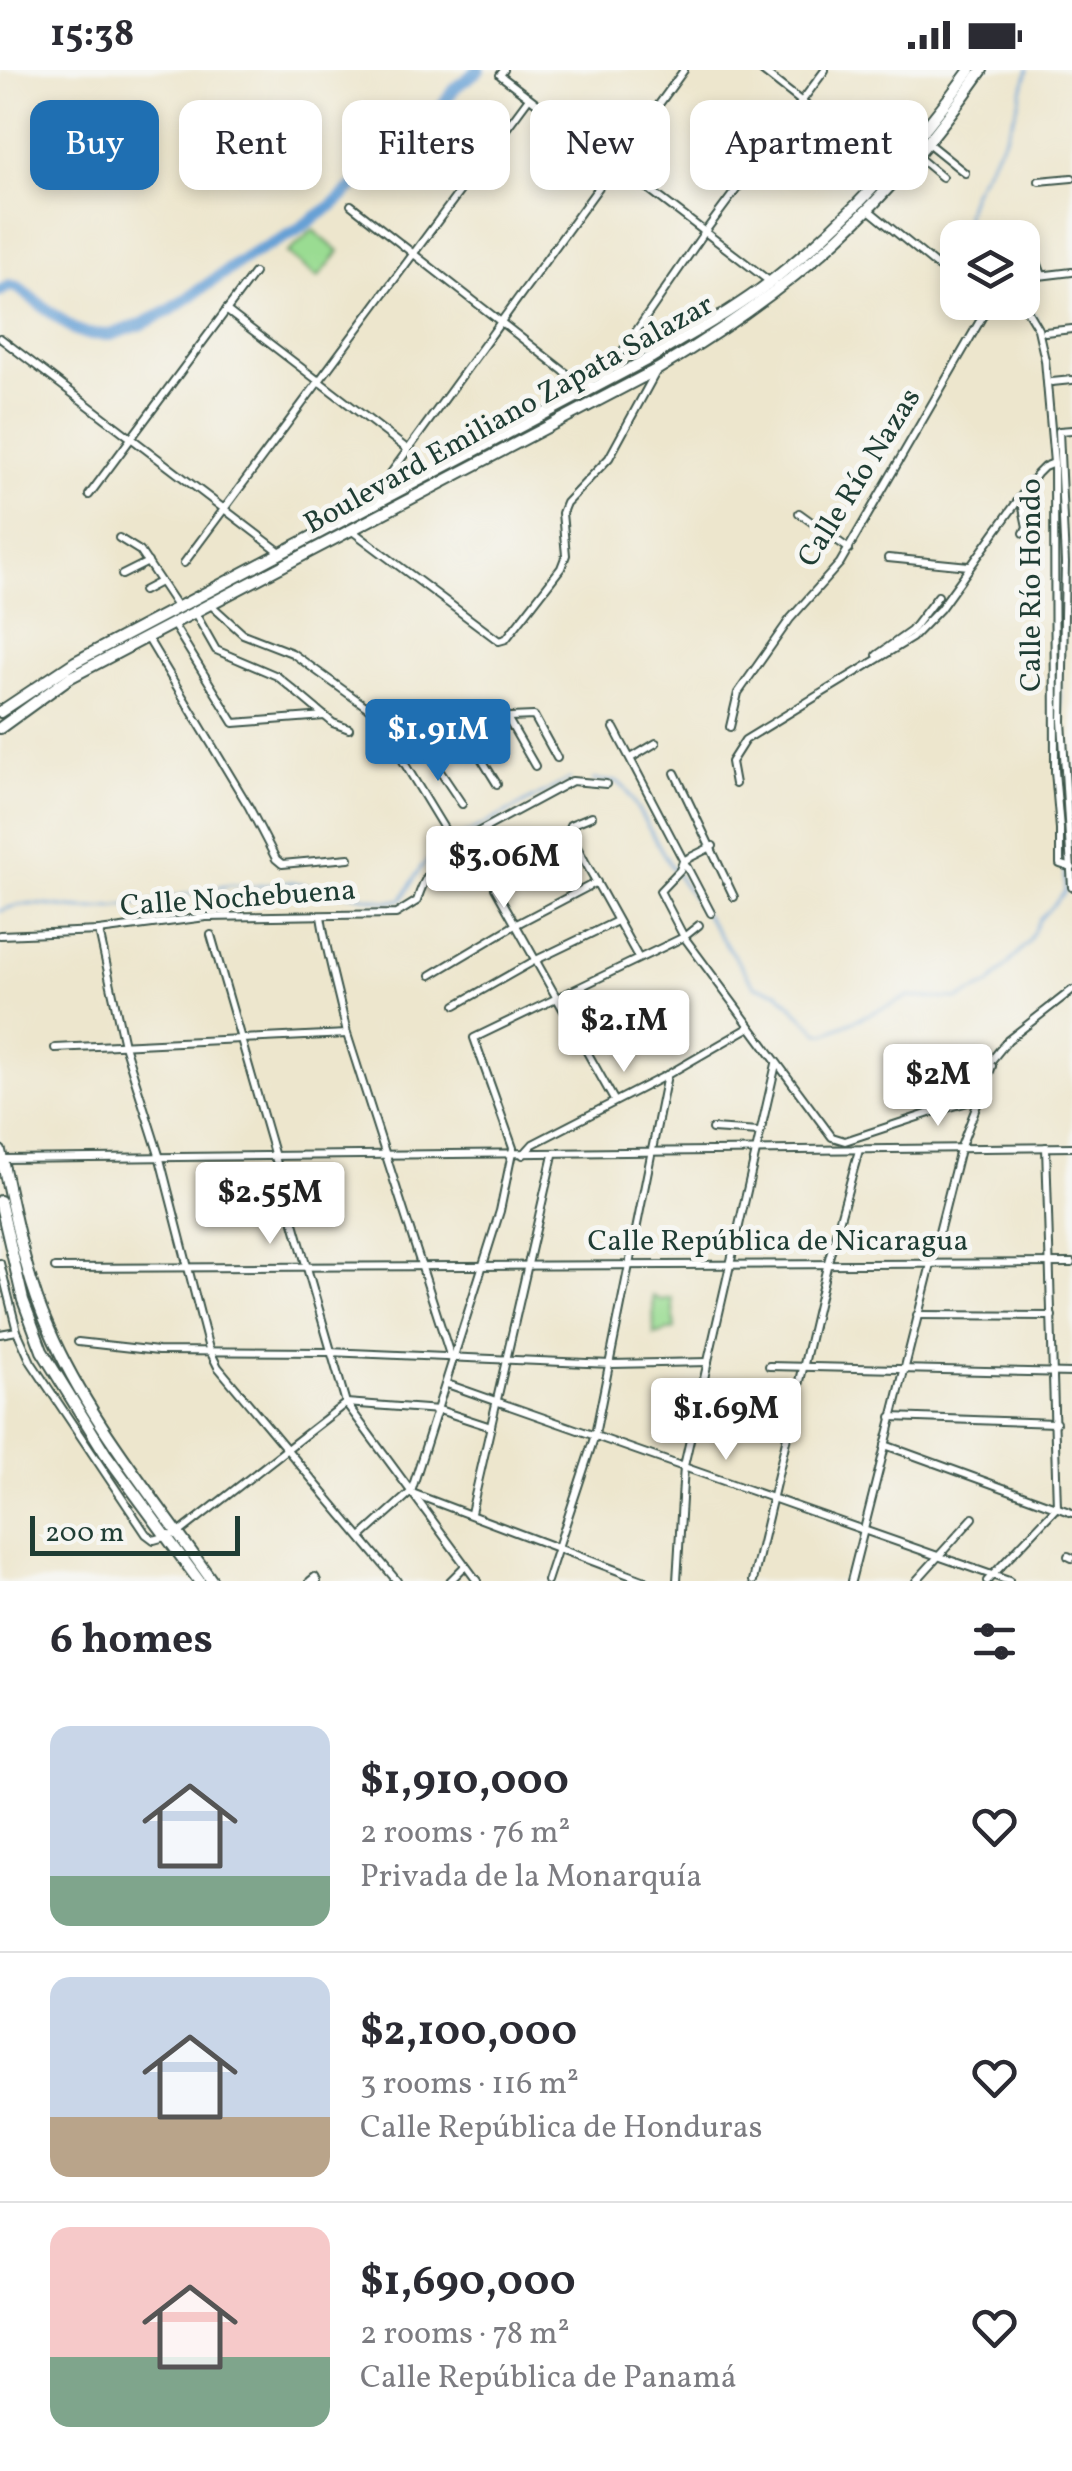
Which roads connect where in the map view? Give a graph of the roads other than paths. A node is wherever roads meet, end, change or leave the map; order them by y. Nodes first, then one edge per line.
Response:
1 (684, 70) edge
2 (761, 70) edge
3 (825, 70) edge
4 (970, 70) edge
5 (982, 70) edge
6 (502, 72) edge
7 (529, 98) junction
8 (532, 100) edge
9 (663, 100) edge
10 (802, 100) edge
11 (804, 100) edge
12 (928, 123) edge
13 (929, 144) joint
14 (928, 166) edge
15 (965, 174) dead end
16 (942, 178) dead end
17 (1072, 178) edge
18 (1039, 181) dead end
19 (598, 190) edge
20 (648, 190) edge
21 (736, 190) edge
22 (871, 190) edge
23 (889, 190) edge
24 (351, 204) dead end
25 (870, 211) junction
26 (704, 233) junction
27 (416, 253) junction
28 (940, 268) edge
29 (1040, 270) edge
30 (1072, 272) edge
31 (254, 273) dead end
32 (1042, 276) joint
33 (770, 282) junction
34 (226, 310) junction
35 (979, 320) edge
36 (1033, 320) edge
37 (502, 322) junction
38 (1072, 329) edge
39 (1045, 332) dead end
40 (0, 338) edge
41 (658, 368) junction
42 (316, 380) junction
43 (1072, 380) edge
44 (1052, 382) dead end
45 (606, 386) junction
46 (1072, 430) edge
47 (131, 440) junction
48 (408, 450) junction
49 (1054, 463) junction
50 (89, 495) dead end
51 (1022, 498) junction
52 (366, 508) junction
53 (223, 510) junction
54 (798, 513) dead end
55 (351, 530) junction
56 (1024, 533) dead end
57 (119, 538) dead end
58 (848, 549) junction
59 (282, 552) junction
60 (888, 558) dead end
61 (148, 562) junction
62 (184, 563) dead end
63 (1069, 563) edge
64 (288, 564) junction
65 (970, 566) junction
66 (122, 576) dead end
67 (160, 582) junction
68 (143, 590) dead end
69 (938, 596) dead end
70 (211, 605) junction
71 (931, 607) junction
72 (178, 608) junction
73 (940, 609) junction
74 (194, 613) junction
75 (173, 624) junction
76 (146, 637) junction
77 (878, 655) dead end
78 (0, 712) edge
79 (505, 715) junction
80 (325, 716) junction
81 (1062, 721) junction
82 (1072, 722) edge
83 (730, 727) dead end
84 (0, 728) edge
85 (614, 728) dead end
86 (348, 729) dead end
87 (463, 729) junction
88 (398, 732) junction
89 (656, 743) dead end
90 (425, 749) junction
91 (557, 758) dead end
92 (631, 758) junction
93 (535, 766) dead end
94 (675, 773) dead end
95 (498, 784) dead end
96 (606, 784) dead end
97 (735, 784) dead end
98 (462, 804) dead end
99 (592, 816) dead end
100 (454, 845) junction
101 (712, 846) junction
102 (349, 858) dead end
103 (683, 861) junction
104 (1068, 868) edge
105 (598, 882) junction
106 (1072, 887) edge
107 (495, 888) dead end
108 (734, 898) dead end
109 (711, 912) dead end
110 (321, 916) junction
111 (616, 920) junction
112 (515, 925) junction
113 (699, 925) dead end
114 (99, 931) junction
115 (211, 934) dead end
116 (0, 935) edge
117 (684, 937) junction
118 (638, 957) junction
119 (534, 961) junction
120 (431, 975) dead end
121 (1072, 990) edge
122 (556, 998) junction
123 (456, 1005) dead end
124 (750, 1027) junction
125 (347, 1034) junction
126 (240, 1037) junction
127 (124, 1045) junction
128 (55, 1048) dead end
129 (994, 1060) junction
130 (776, 1064) junction
131 (667, 1075) junction
132 (979, 1099) junction
133 (614, 1100) junction
134 (942, 1109) junction
135 (712, 1130) dead end
136 (758, 1132) junction
137 (832, 1137) junction
138 (844, 1145) junction
139 (1046, 1147) junction
140 (1072, 1147) edge
141 (830, 1149) junction
142 (960, 1149) junction
143 (859, 1150) junction
144 (754, 1151) junction
145 (653, 1153) junction
146 (276, 1154) junction
147 (512, 1154) junction
148 (1, 1155) edge
149 (159, 1155) junction
150 (524, 1155) junction
151 (553, 1155) junction
152 (385, 1156) junction
153 (0, 1201) edge
154 (6, 1214) edge
155 (828, 1262) junction
156 (0, 1264) edge
157 (420, 1264) junction
158 (632, 1264) junction
159 (931, 1264) junction
160 (1050, 1264) junction
161 (1072, 1264) edge
162 (306, 1265) junction
163 (484, 1265) junction
164 (730, 1265) junction
165 (528, 1266) junction
166 (187, 1267) junction
167 (56, 1268) dead end
168 (917, 1315) junction
169 (1052, 1316) junction
170 (17, 1331) junction
171 (0, 1334) edge
172 (78, 1342) dead end
173 (210, 1349) junction
174 (328, 1352) junction
175 (453, 1358) junction
176 (506, 1359) junction
177 (708, 1362) junction
178 (610, 1364) junction
179 (769, 1366) dead end
180 (803, 1366) junction
181 (902, 1368) junction
182 (1054, 1372) junction
183 (1072, 1373) edge
184 (447, 1384) junction
185 (346, 1403) junction
186 (496, 1403) junction
187 (439, 1410) junction
188 (891, 1417) junction
189 (1056, 1423) junction
190 (491, 1428) junction
191 (595, 1436) junction
192 (885, 1444) junction
193 (287, 1449) junction
194 (684, 1466) junction
195 (411, 1492) junction
196 (772, 1500) junction
197 (1057, 1507) junction
198 (471, 1513) junction
199 (1072, 1513) edge
200 (973, 1518) dead end
201 (863, 1531) junction
202 (174, 1535) junction
203 (361, 1537) junction
204 (557, 1549) junction
205 (938, 1556) junction
206 (465, 1566) junction
207 (990, 1578) edge
208 (199, 1581) edge
209 (212, 1581) edge
210 (397, 1581) edge
211 (450, 1581) edge
212 (478, 1581) edge
213 (546, 1581) edge
214 (645, 1581) edge
215 (678, 1581) edge
216 (753, 1581) edge
217 (851, 1581) edge
218 (916, 1581) edge
219 (1009, 1581) edge

1 - 9 street
2 - 10 street
3 - 11 street
4 - 12 main road, Boulevard Emiliano Zapata Salazar
5 - 13 main road, Boulevard Emiliano Zapata Salazar
6 - 7 street
7 - 8 street
7 - 27 street
13 - 15 street
14 - 16 street
17 - 18 street
19 - 37 street
20 - 26 street
21 - 26 street
22 - 33 main road, Boulevard Emiliano Zapata Salazar
23 - 25 main road, Boulevard Emiliano Zapata Salazar
24 - 27 street
25 - 28 street
25 - 41 main road, Boulevard Emiliano Zapata Salazar
26 - 33 street
26 - 45 street
27 - 37 street
27 - 42 street
29 - 32 street
30 - 32 street
31 - 34 street
33 - 45 main road, Boulevard Emiliano Zapata Salazar
34 - 42 street
34 - 47 street
35 - 58 street, Calle Río Nazas
36 - 49 street, Calle Río Hondo
37 - 45 street
37 - 48 street
38 - 39 street
40 - 47 street
41 - 45 main road, Boulevard Emiliano Zapata Salazar
41 - 55 street
42 - 48 street
42 - 53 street
43 - 44 street
45 - 52 main road, Boulevard Emiliano Zapata Salazar
45 - 55 main road, Boulevard Emiliano Zapata Salazar
46 - 63 street, Calle Río Hondo
47 - 50 street
47 - 53 street
48 - 52 street
49 - 51 street
49 - 104 street, Calle Río Hondo
51 - 56 street
51 - 65 street
52 - 59 main road, Boulevard Emiliano Zapata Salazar
53 - 59 street
53 - 62 street
54 - 58 street
55 - 64 main road, Boulevard Emiliano Zapata Salazar
57 - 61 street
58 - 83 street, Calle Río Nazas
59 - 64 street
59 - 72 main road, Boulevard Emiliano Zapata Salazar
60 - 65 street
61 - 66 street
61 - 67 street
63 - 81 street, Calle Río Hondo
64 - 70 main road, Boulevard Emiliano Zapata Salazar
65 - 73 street
67 - 68 street
67 - 72 street
69 - 71 street
70 - 74 main road, Boulevard Emiliano Zapata Salazar
70 - 88 street
71 - 73 street
71 - 77 street
72 - 78 main road, Boulevard Emiliano Zapata Salazar
73 - 97 street
74 - 75 main road, Boulevard Emiliano Zapata Salazar
74 - 80 street
75 - 76 main road, Boulevard Emiliano Zapata Salazar
75 - 80 street
76 - 84 main road, Boulevard Emiliano Zapata Salazar
76 - 102 street
79 - 87 street
79 - 91 street
79 - 93 street
80 - 86 street
81 - 82 street
81 - 104 street, Calle Río Hondo
85 - 92 street
87 - 90 street
87 - 95 street
88 - 90 street
88 - 100 street
89 - 92 street
90 - 98 street
92 - 103 street
94 - 101 street
96 - 100 street, Calle Nochebuena
99 - 105 street
100 - 110 street, Calle Nochebuena
101 - 103 street
101 - 108 street
103 - 109 street
103 - 117 street
104 - 106 street
105 - 111 street
105 - 112 street
107 - 112 street
110 - 114 street, Calle Nochebuena
110 - 125 street
111 - 118 street
111 - 119 street
112 - 119 street
112 - 120 street
113 - 117 street
114 - 116 street, Calle Nochebuena
114 - 127 street
115 - 126 street
117 - 118 street
117 - 124 street
118 - 122 street
119 - 122 street
119 - 123 street
121 - 129 street
122 - 133 street
122 - 147 street
124 - 130 street
124 - 131 street
125 - 126 street
125 - 152 street
126 - 127 street
126 - 146 street
127 - 128 street
127 - 149 street
129 - 132 street
129 - 134 street
130 - 136 street
130 - 137 street
131 - 133 street
131 - 145 street
132 - 134 street
132 - 142 street
133 - 150 street
134 - 138 street
135 - 136 street
136 - 144 street
137 - 138 street
137 - 141 street
138 - 141 street
138 - 143 street
139 - 140 street
139 - 142 street
139 - 160 street
141 - 144 street
142 - 143 street
142 - 159 street
143 - 155 street
144 - 145 street
144 - 164 street
145 - 151 street
145 - 158 street
146 - 149 street
146 - 152 street
146 - 162 street
147 - 150 street
147 - 152 street
147 - 163 street
148 - 149 street
148 - 154 main road
149 - 166 street
150 - 151 street
151 - 165 street
152 - 157 street
153 - 154 main road
154 - 202 main road
155 - 159 street, Calle República de Nicaragua
155 - 164 street, Calle República de Nicaragua
155 - 180 street
156 - 170 street
157 - 162 street, Calle República de Nicaragua
157 - 163 street, Calle República de Nicaragua
157 - 175 street
158 - 164 street, Calle República de Nicaragua
158 - 165 street, Calle República de Nicaragua
158 - 178 street
159 - 160 street, Calle República de Nicaragua
159 - 168 street
160 - 161 street, Calle República de Nicaragua
160 - 169 street
162 - 166 street, Calle República de Nicaragua
162 - 174 street
163 - 165 street, Calle República de Nicaragua
163 - 175 street
164 - 177 street
165 - 176 street
166 - 167 street, Calle República de Nicaragua
166 - 173 street
168 - 169 street
168 - 181 street
169 - 182 street
170 - 171 street
170 - 202 street
172 - 173 street
173 - 174 street
173 - 193 street
174 - 175 street
174 - 185 street
175 - 176 street
175 - 184 street
176 - 178 street
176 - 186 street
177 - 178 street
177 - 194 street
178 - 191 street
179 - 180 street
180 - 181 street
180 - 196 street
181 - 182 street
181 - 188 street
182 - 183 street
182 - 189 street
184 - 186 street
184 - 187 street
185 - 187 street
185 - 193 street
185 - 195 street
186 - 190 street
186 - 191 street
187 - 190 street
187 - 195 street
188 - 189 street
188 - 192 street
189 - 197 street
190 - 198 street
191 - 194 street
191 - 204 street
192 - 197 street
192 - 201 street
193 - 202 street
193 - 203 street
194 - 196 street
194 - 215 street
195 - 198 street
195 - 203 street
195 - 206 street
196 - 201 street
196 - 216 street
197 - 199 street
197 - 207 street
198 - 204 street
200 - 205 street
201 - 205 street
201 - 217 street
202 - 208 main road
202 - 209 main road
203 - 210 street
204 - 213 street
204 - 214 street
205 - 207 street
205 - 218 street
206 - 211 street
206 - 212 street
207 - 219 street

